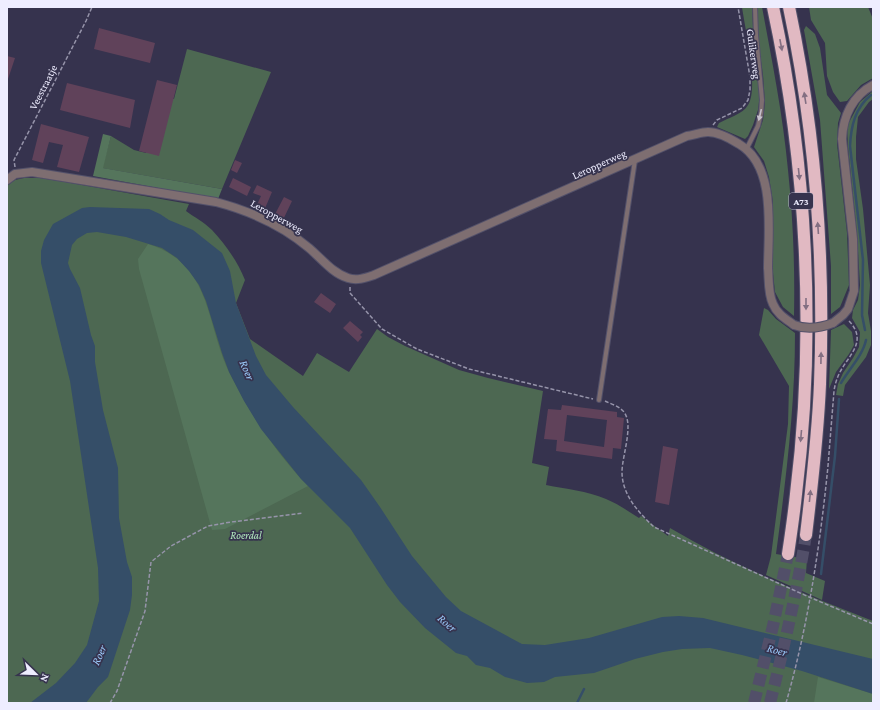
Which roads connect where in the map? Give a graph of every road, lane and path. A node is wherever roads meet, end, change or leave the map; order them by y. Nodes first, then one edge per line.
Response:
1 (92, 7) edge
2 (738, 7) edge
3 (755, 7) edge
4 (773, 7) edge
5 (789, 7) edge
6 (873, 85) edge
7 (709, 132) junction
8 (746, 148) junction
9 (635, 160) junction
10 (15, 174) junction
11 (7, 180) edge
12 (350, 279) junction
13 (847, 318) dead end
14 (599, 400) junction
15 (303, 514) dead end
16 (806, 535) tunnel mouth
17 (788, 554) tunnel mouth
18 (809, 597) junction
19 (873, 624) edge
20 (110, 703) edge
21 (786, 703) edge

1 - 10 path, Veestraatje
2 - 7 path, Gulikerweg
3 -> 8 lane
4 -> 17 highway, A73
16 -> 5 highway, A73
6 - 8 street, Leropperweg, bridge
7 - 8 street, Leropperweg
7 - 9 street, Leropperweg
9 - 12 street, Leropperweg
9 - 14 lane
10 - 11 street
10 - 12 street, Leropperweg
12 - 14 path
13 - 18 path
14 - 18 path
15 - 20 path
18 - 19 path
18 - 21 path

